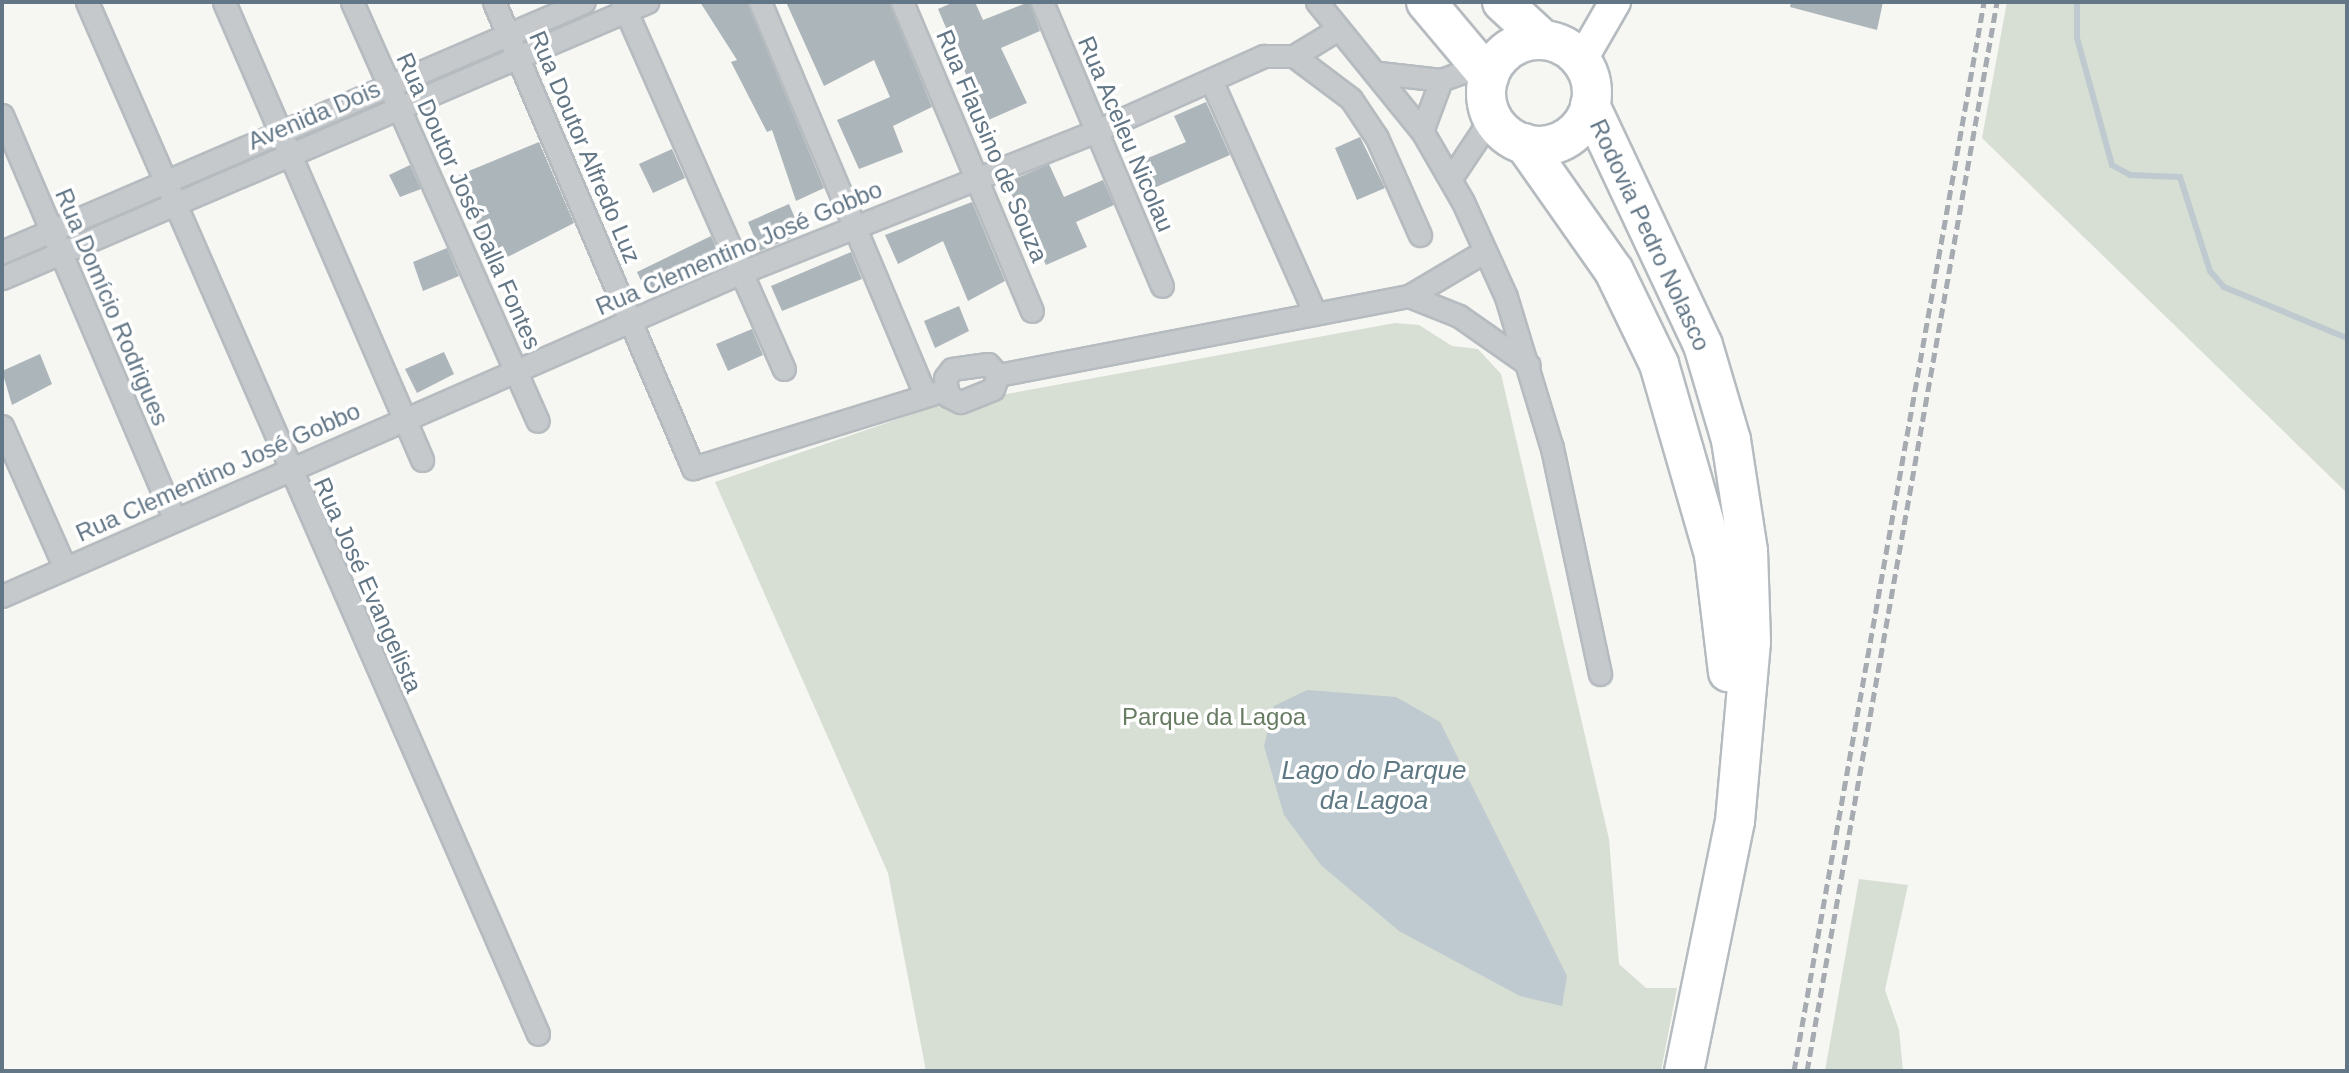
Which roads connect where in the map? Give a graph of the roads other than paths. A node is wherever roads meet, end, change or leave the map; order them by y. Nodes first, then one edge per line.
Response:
1 (87, 2) edge
2 (224, 2) edge
3 (352, 2) edge
4 (494, 2) edge
5 (583, 2) edge
6 (647, 2) edge
7 (760, 2) edge
8 (902, 2) edge
9 (1042, 2) edge
10 (1317, 2) edge
11 (1426, 2) edge
12 (1502, 2) edge
13 (1610, 5) edge
14 (624, 6) edge
15 (1338, 29) junction
16 (508, 34) junction
17 (1541, 38) junction
18 (1294, 56) junction
19 (519, 57) junction
20 (1581, 61) junction
21 (1484, 72) junction
22 (1379, 73) junction
23 (1212, 80) junction
24 (1441, 80) junction
25 (388, 86) junction
26 (1590, 105) junction
27 (398, 108) junction
28 (2, 115) edge
29 (1491, 118) junction
30 (1096, 131) junction
31 (1422, 131) junction
32 (280, 132) junction
33 (1524, 143) junction
34 (289, 154) junction
35 (979, 176) junction
36 (1451, 178) junction
37 (165, 181) junction
38 (175, 203) junction
39 (855, 226) junction
40 (51, 230) junction
41 (1420, 235) dead end
42 (1485, 251) junction
43 (2, 252) edge
44 (60, 252) junction
45 (742, 272) junction
46 (2, 278) edge
47 (1162, 286) dead end
48 (1409, 296) junction
49 (1032, 311) dead end
50 (1314, 311) junction
51 (631, 321) junction
52 (1529, 365) junction
53 (784, 369) dead end
54 (517, 371) junction
55 (998, 375) junction
56 (934, 391) junction
57 (405, 419) junction
58 (538, 421) dead end
59 (2, 426) edge
60 (422, 460) dead end
61 (288, 470) junction
62 (175, 520) junction
63 (65, 568) junction
64 (2, 596) edge
65 (1600, 674) dead end
66 (1735, 821) junction
67 (538, 1034) dead end
68 (1684, 1071) edge

1 - 37 street, Rua José Evangelista
2 - 32 street
3 - 25 street, Rua Doutor José Dalla Fontes
4 - 16 street, Rua Doutor Alfredo Luz
5 - 16 street, Avenida Dois
6 - 14 street, Avenida Dois
7 - 39 street
8 - 35 street, Rua Flausino de Souza
9 - 30 street, Rua Aceleu Nicolau
10 - 15 street
11 - 21 highway
12 - 17 highway
13 - 20 street
14 - 19 street, Avenida Dois
14 - 45 street
15 - 18 street
15 - 22 street
16 - 19 street, Rua Doutor Alfredo Luz
16 - 25 street, Avenida Dois
17 - 20 highway
17 - 21 highway
18 - 23 street, Rua Clementino José Gobbo
18 - 41 street
19 - 27 street, Avenida Dois
19 - 51 street, Rua Doutor Alfredo Luz
20 - 26 highway
21 - 24 street
21 - 29 highway
22 - 24 street
22 - 31 street
23 - 30 street, Rua Clementino José Gobbo
23 - 50 street
24 - 31 street
25 - 27 street, Rua Doutor José Dalla Fontes
25 - 32 street, Avenida Dois
26 - 33 highway
26 - 66 highway, Rodovia Pedro Nolasco
27 - 34 street, Avenida Dois
27 - 54 street, Rua Doutor José Dalla Fontes
28 - 40 street, Rua Domício Rodrigues
29 - 33 highway
29 - 36 street
30 - 35 street, Rua Clementino José Gobbo
30 - 47 street, Rua Aceleu Nicolau
31 - 36 street
32 - 34 street
32 - 37 street, Avenida Dois
33 - 66 highway, Rodovia Pedro Nolasco
34 - 38 street, Avenida Dois
34 - 57 street
35 - 39 street, Rua Clementino José Gobbo
35 - 49 street, Rua Flausino de Souza
36 - 42 street
37 - 38 street, Rua José Evangelista
37 - 40 street, Avenida Dois
38 - 44 street, Avenida Dois
38 - 61 street, Rua José Evangelista
39 - 45 street, Rua Clementino José Gobbo
39 - 56 street
40 - 43 street, Avenida Dois
40 - 44 street, Rua Domício Rodrigues
42 - 48 street
42 - 52 street
44 - 46 street, Avenida Dois
44 - 62 street, Rua Domício Rodrigues
45 - 51 street, Rua Clementino José Gobbo
45 - 53 street
48 - 50 street
48 - 52 street
50 - 55 street
51 - 54 street, Rua Clementino José Gobbo
51 - 56 street, Rua Doutor Alfredo Luz
52 - 65 street
54 - 57 street, Rua Clementino José Gobbo
54 - 58 street, Rua Doutor José Dalla Fontes
55 - 56 street
55 - 56 street
57 - 60 street
57 - 61 street, Rua Clementino José Gobbo
59 - 63 street
61 - 62 street, Rua Clementino José Gobbo
61 - 67 street, Rua José Evangelista
62 - 63 street, Rua Clementino José Gobbo
63 - 64 street, Rua Clementino José Gobbo
66 - 68 highway, Rodovia Pedro Nolasco

